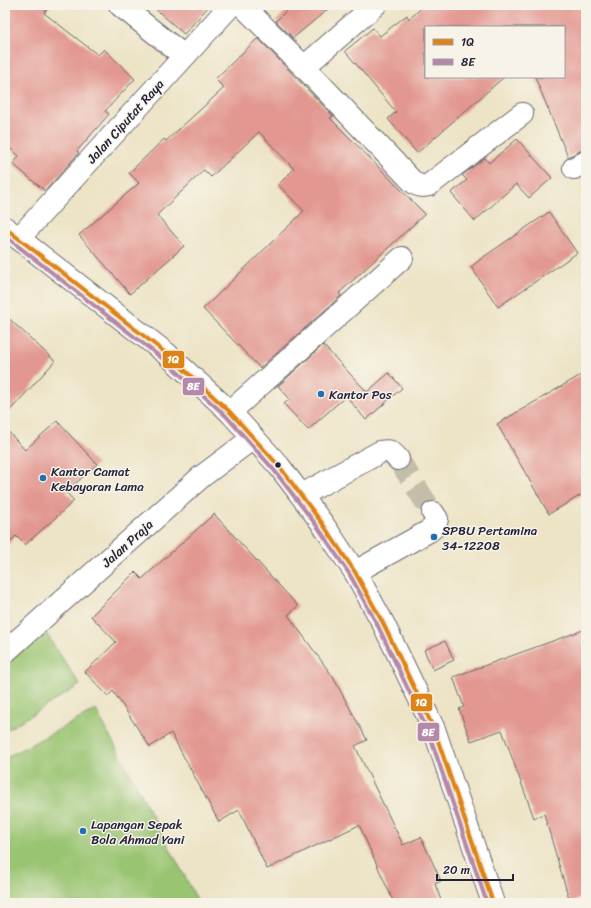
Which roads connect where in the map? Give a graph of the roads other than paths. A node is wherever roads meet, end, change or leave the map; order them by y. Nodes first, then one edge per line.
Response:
1 (120, 5) edge
2 (231, 5) edge
3 (242, 5) edge
4 (375, 5) edge
5 (184, 56) junction
6 (304, 67) junction
7 (522, 114) dead end
8 (12, 233) edge
9 (402, 258) dead end
10 (230, 412) junction
11 (253, 438) junction
12 (398, 459) tunnel mouth
13 (302, 495) junction
14 (433, 513) tunnel mouth
15 (355, 572) junction
16 (5, 652) edge
17 (494, 903) edge

1 - 5 street
2 - 5 street, Jalan Ciputat Raya
3 - 6 street
4 - 6 street
5 - 8 street, Jalan Ciputat Raya
6 - 7 street
8 - 10 street, Jalan Ciputat Raya
9 - 10 street
10 - 11 street, Jalan Ciputat Raya
11 - 13 street, Jalan Ciputat Raya
11 - 16 street, Jalan Praja
12 - 13 street
13 - 15 street, Jalan Ciputat Raya
14 - 15 street
15 - 17 street, Jalan Ciputat Raya

